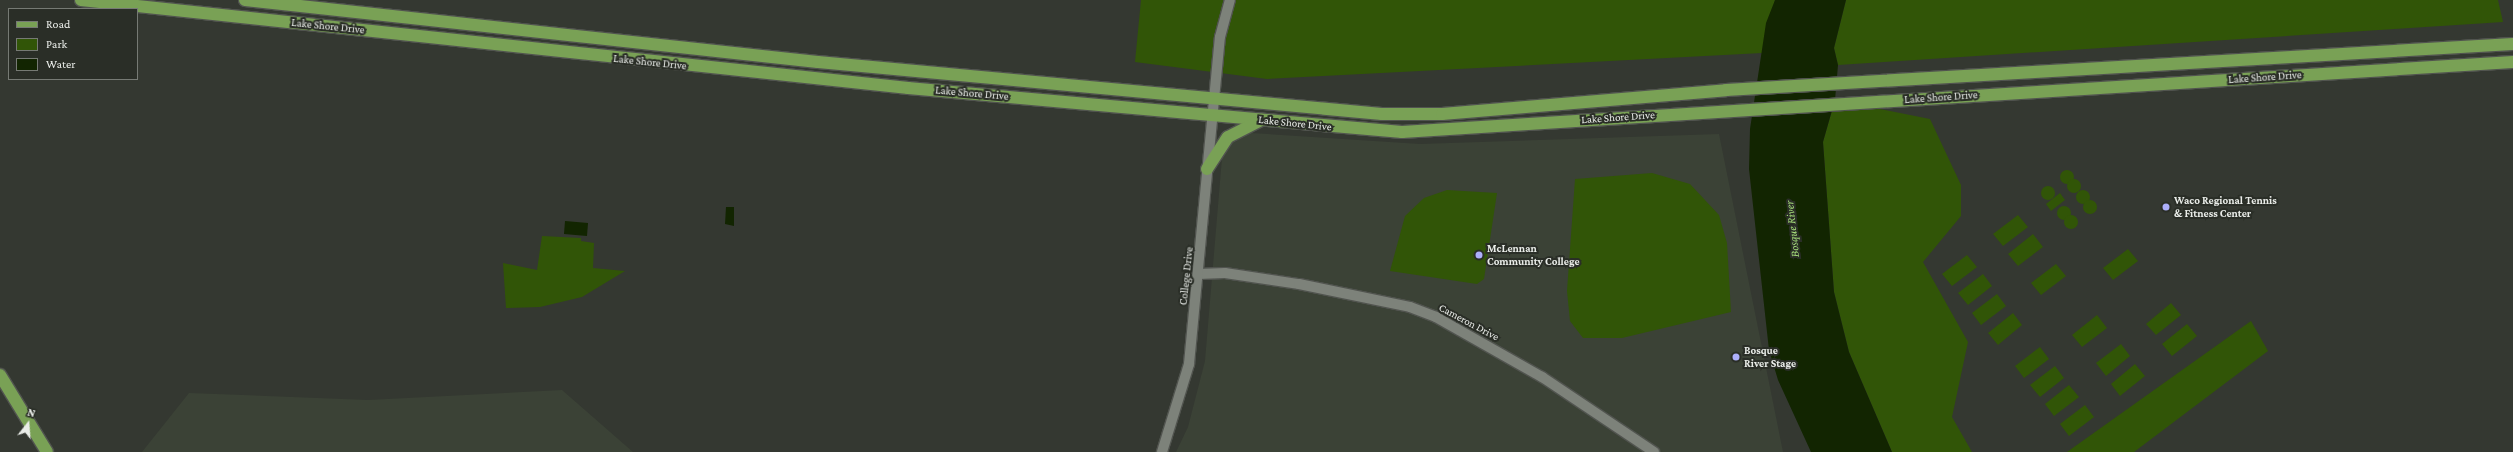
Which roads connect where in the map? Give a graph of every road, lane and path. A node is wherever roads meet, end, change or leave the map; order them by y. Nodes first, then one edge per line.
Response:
1 (81, 0) edge
2 (245, 0) edge
3 (1230, 0) edge
4 (2513, 44) edge
5 (2513, 62) edge
6 (1214, 98) junction
7 (1212, 113) junction
8 (1264, 119) junction
9 (1207, 169) junction
10 (1198, 274) junction
11 (0, 375) edge
12 (1168, 437) junction
13 (47, 452) edge
14 (1162, 452) edge
15 (1171, 452) edge
16 (1654, 452) edge

1 - 7 main road, Lake Shore Drive
2 - 6 main road, Lake Shore Drive
3 - 6 street, College Drive
4 - 6 main road, Lake Shore Drive
5 - 8 main road, Lake Shore Drive
6 - 7 street, College Drive
7 - 8 main road, Lake Shore Drive
7 - 9 street, College Drive
8 - 9 main road
9 - 10 street, College Drive
10 - 12 street, College Drive
10 - 16 street, Cameron Drive
11 - 13 main road
12 - 14 street, College Drive
12 - 15 street

